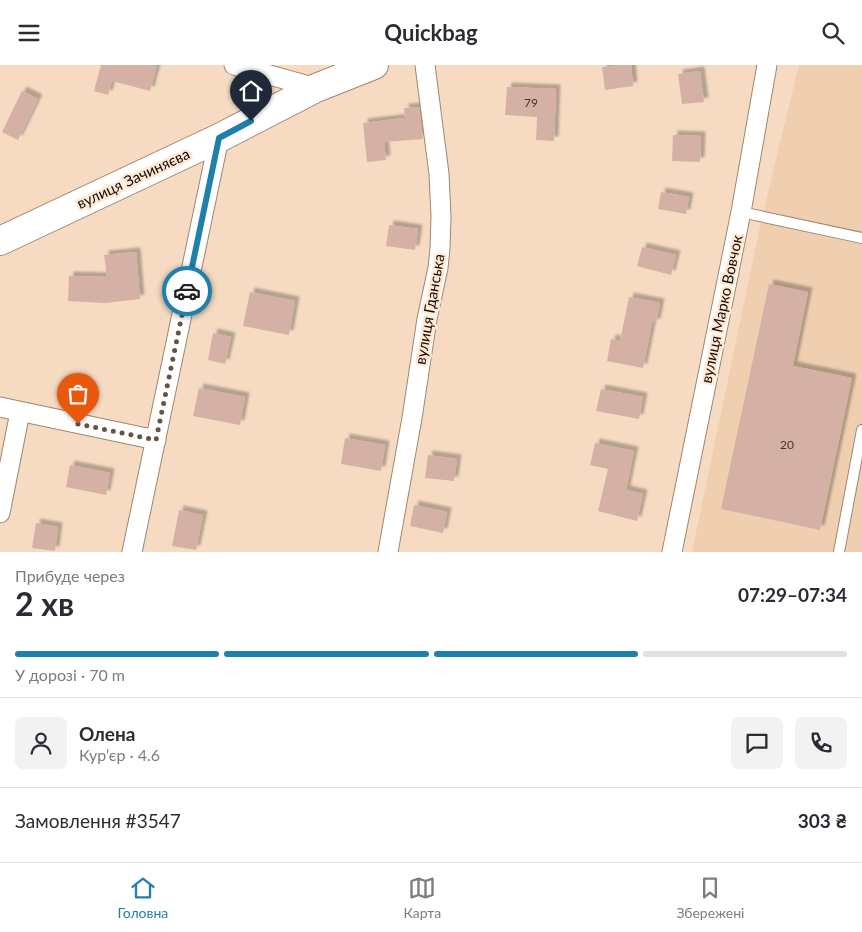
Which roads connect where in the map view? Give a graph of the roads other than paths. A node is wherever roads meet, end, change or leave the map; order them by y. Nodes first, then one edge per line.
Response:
1 (234, 65) edge
2 (374, 65) edge
3 (425, 65) edge
4 (768, 65) edge
5 (316, 88) junction
6 (219, 138) junction
7 (741, 212) junction
8 (862, 238) edge
9 (0, 241) edge
10 (0, 407) edge
11 (20, 412) junction
12 (862, 430) edge
13 (156, 440) junction
14 (0, 513) edge
15 (132, 552) edge
16 (388, 552) edge
17 (672, 552) edge
18 (838, 552) edge

1 - 5 street
2 - 5 main road, вулиця Зачиняєва
3 - 16 street, вулиця Гданська
4 - 7 street, вулиця Марко Вовчок
5 - 6 main road, вулиця Зачиняєва
6 - 9 main road, вулиця Зачиняєва
6 - 13 street
7 - 8 lane
7 - 17 street, вулиця Марко Вовчок
10 - 11 street
11 - 13 street
11 - 14 street
12 - 18 lane
13 - 15 street

